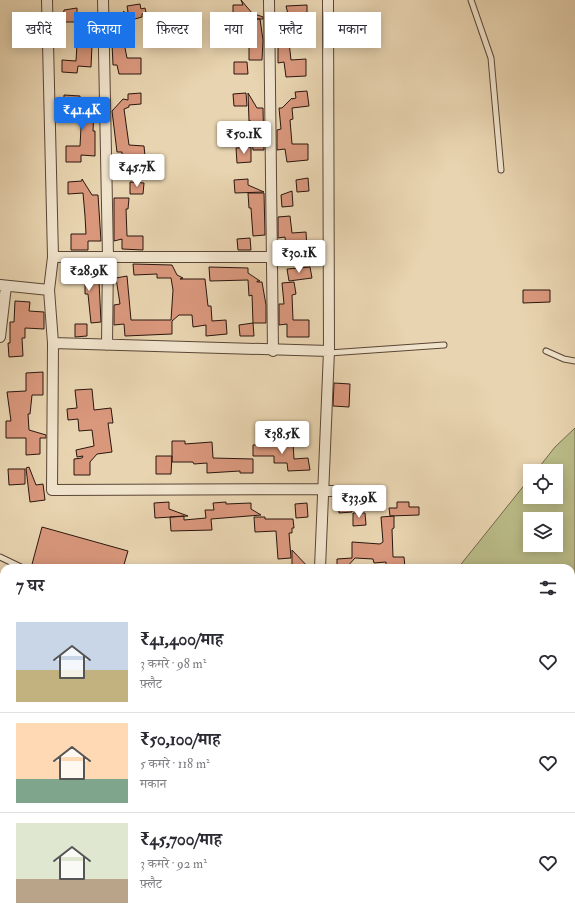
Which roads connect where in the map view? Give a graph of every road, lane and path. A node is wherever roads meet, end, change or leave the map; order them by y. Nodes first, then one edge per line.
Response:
1 (47, 0) edge
2 (103, 0) edge
3 (269, 0) edge
4 (328, 0) edge
5 (471, 0) edge
6 (501, 170) dead end
7 (108, 256) junction
8 (53, 257) junction
9 (272, 257) junction
10 (327, 257) junction
11 (3, 285) edge
12 (49, 290) junction
13 (0, 337) edge
14 (53, 343) junction
15 (107, 345) junction
16 (444, 345) dead end
17 (274, 351) junction
18 (546, 351) dead end
19 (329, 352) junction
20 (575, 360) edge
21 (322, 490) junction
22 (369, 491) dead end
23 (0, 557) edge
24 (15, 564) edge
25 (320, 564) edge

1 - 8 street
2 - 7 street
3 - 9 street
4 - 10 street
5 - 6 lane
7 - 8 street
7 - 9 street
7 - 15 street
8 - 12 street
9 - 10 street
9 - 17 street
10 - 19 street
11 - 12 street
11 - 13 street
12 - 14 street
14 - 15 street
14 - 21 street
15 - 17 street
16 - 19 lane
17 - 19 street
18 - 20 lane
19 - 21 street
21 - 22 street
21 - 25 street
23 - 24 lane

